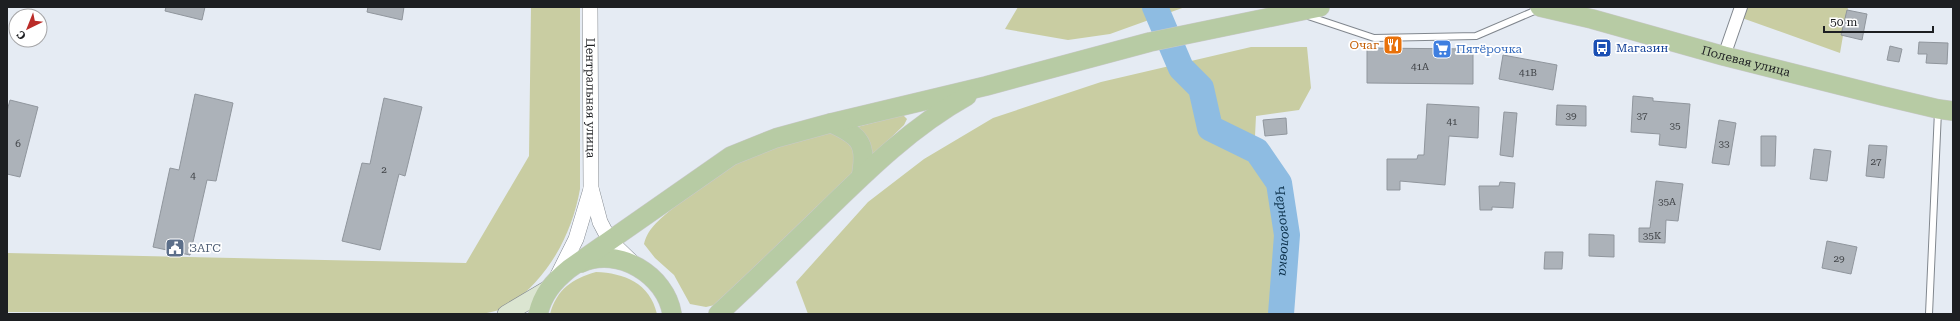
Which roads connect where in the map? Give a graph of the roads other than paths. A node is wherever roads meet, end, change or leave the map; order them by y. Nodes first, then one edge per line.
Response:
1 (590, 7) edge
2 (1320, 7) edge
3 (1541, 7) edge
4 (1741, 7) edge
5 (1295, 11) junction
6 (1724, 56) junction
7 (986, 86) junction
8 (1946, 110) edge
9 (831, 122) junction
10 (861, 177) junction
11 (591, 188) junction
12 (610, 241) junction
13 (635, 265) junction
14 (557, 279) junction
15 (506, 314) edge
16 (538, 314) edge
17 (672, 314) edge
18 (718, 314) edge
19 (1929, 314) edge

1 - 11 street, Центральная улица
2 - 5 main road
3 - 5 lane
3 - 6 main road, Полевая улица
4 - 6 street
5 - 7 main road
6 - 8 main road, Полевая улица
7 - 9 main road
7 - 10 main road
8 - 19 lane
9 - 10 main road
9 - 12 main road
10 - 18 main road
11 - 12 street
11 - 14 street
12 - 13 street
12 - 14 main road
13 - 14 main road
13 - 17 main road
14 - 15 main road
14 - 16 main road

